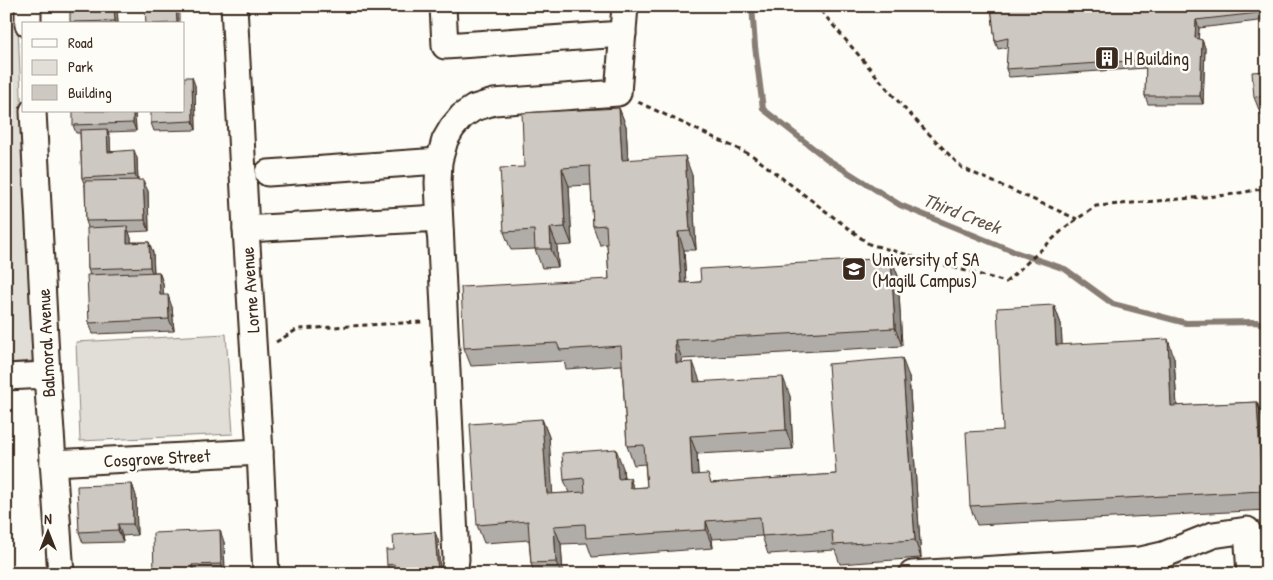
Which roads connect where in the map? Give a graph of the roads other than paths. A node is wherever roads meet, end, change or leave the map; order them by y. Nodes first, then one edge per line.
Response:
1 (28, 6) edge
2 (234, 6) edge
3 (443, 6) edge
4 (625, 6) edge
5 (28, 22) edge
6 (623, 34) junction
7 (33, 112) edge
8 (439, 161) junction
9 (268, 173) dead end
10 (439, 218) junction
11 (246, 229) junction
12 (47, 375) junction
13 (6, 377) edge
14 (260, 452) junction
15 (53, 463) junction
16 (61, 574) edge
17 (266, 574) edge
18 (454, 574) edge
19 (460, 574) edge
20 (912, 574) edge
21 (1250, 574) edge

1 - 5 street
2 - 11 street, Lorne Avenue
3 - 6 street
4 - 6 street
6 - 8 street
7 - 12 street, Balmoral Avenue
8 - 9 street
8 - 10 street
10 - 11 street
10 - 18 street
10 - 19 street
11 - 14 street, Lorne Avenue
12 - 13 street
12 - 15 street, Balmoral Avenue
14 - 15 street, Cosgrove Street
14 - 17 street, Lorne Avenue
15 - 16 street, Balmoral Avenue
20 - 21 street

